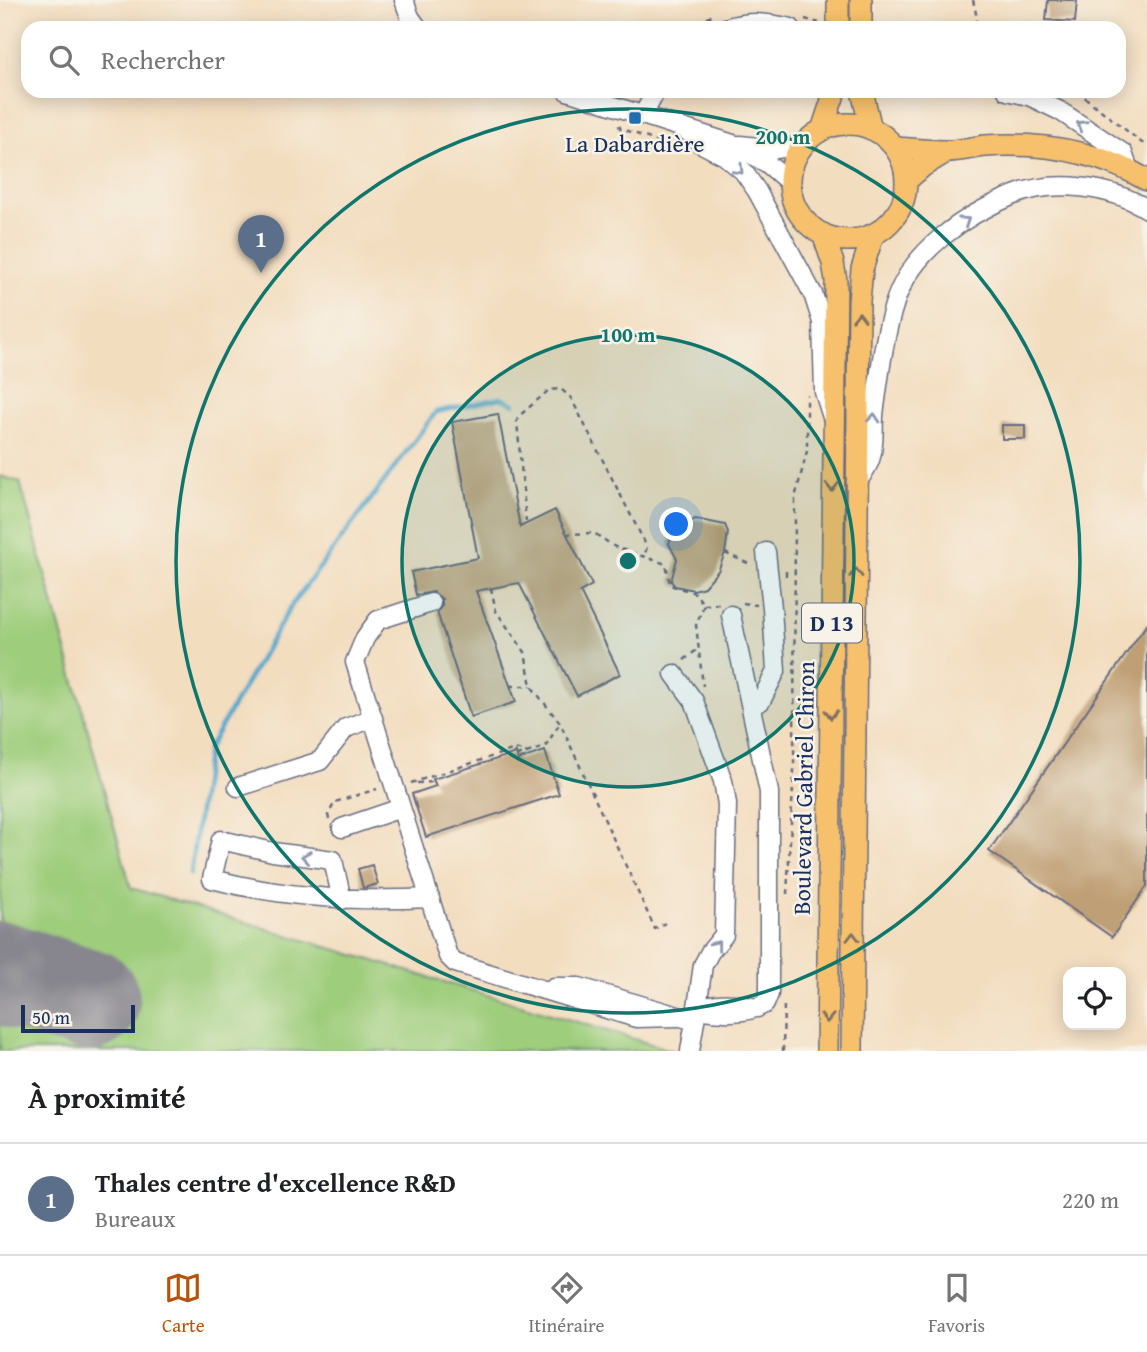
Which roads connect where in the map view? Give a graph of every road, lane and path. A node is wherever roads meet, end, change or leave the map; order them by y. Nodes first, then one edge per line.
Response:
1 (404, 0) edge
2 (838, 0) edge
3 (860, 0) edge
4 (973, 0) edge
5 (413, 21) edge
6 (838, 21) edge
7 (861, 21) edge
8 (977, 21) edge
9 (589, 98) edge
10 (652, 98) edge
11 (833, 98) edge
12 (864, 98) edge
13 (1033, 98) edge
14 (1086, 98) edge
15 (643, 115) junction
16 (871, 128) junction
17 (685, 129) junction
18 (822, 130) junction
19 (733, 144) junction
20 (804, 145) junction
21 (1147, 147) edge
22 (895, 148) junction
23 (946, 152) junction
24 (1138, 175) edge
25 (906, 181) junction
26 (790, 183) junction
27 (1147, 209) edge
28 (823, 234) junction
29 (873, 235) junction
30 (833, 418) junction
31 (857, 483) junction
32 (526, 522) dead end
33 (766, 552) dead end
34 (725, 553) dead end
35 (644, 557) dead end
36 (768, 572) junction
37 (491, 588) dead end
38 (431, 603) dead end
39 (731, 615) dead end
40 (699, 649) dead end
41 (674, 674) joint
42 (510, 686) dead end
43 (531, 686) junction
44 (751, 706) junction
45 (373, 719) junction
46 (560, 723) junction
47 (517, 756) dead end
48 (434, 782) dead end
49 (414, 783) dead end
50 (237, 787) dead end
51 (401, 808) junction
52 (342, 828) dead end
53 (430, 898) junction
54 (342, 900) junction
55 (665, 923) dead end
56 (853, 1005) junction
57 (690, 1016) junction
58 (690, 1051) edge
59 (827, 1051) edge
60 (852, 1051) edge
61 (862, 1051) edge

1 - 5 street
2 - 6 main road
3 - 7 main road
4 - 8 path
9 - 15 street
10 - 15 street
11 - 18 main road
12 - 16 main road
24 -> 13 street
14 - 21 path
15 - 17 street
16 - 18 main road
16 - 22 main road
17 - 19 street
17 -> 30 street
18 - 20 main road
19 - 20 street
19 - 26 street
20 - 26 main road
22 - 23 main road
22 - 25 main road
23 - 24 main road
23 - 25 main road
25 - 29 main road
26 - 28 main road
31 -> 27 street
28 - 29 main road
28 - 30 main road, Boulevard Gabriel Chiron / D 13
31 -> 29 main road, Boulevard Gabriel Chiron / D 13
30 -> 59 main road, Boulevard Gabriel Chiron / D 13
56 -> 31 main road, Boulevard Gabriel Chiron / D 13
32 - 35 path
33 - 36 street
34 - 36 path
36 - 44 street
37 - 43 path
38 - 45 street
39 - 44 street
40 - 41 path
57 -> 41 street
42 - 43 path
43 - 46 path
44 - 57 street
45 - 50 street
45 - 51 street
46 - 47 path
46 - 55 path
48 - 49 path
51 - 52 street
51 - 53 street
53 - 54 street
53 - 57 street
54 -> 54 street
56 - 60 main road, Boulevard Gabriel Chiron / D 13
56 - 61 main road
57 - 58 street

